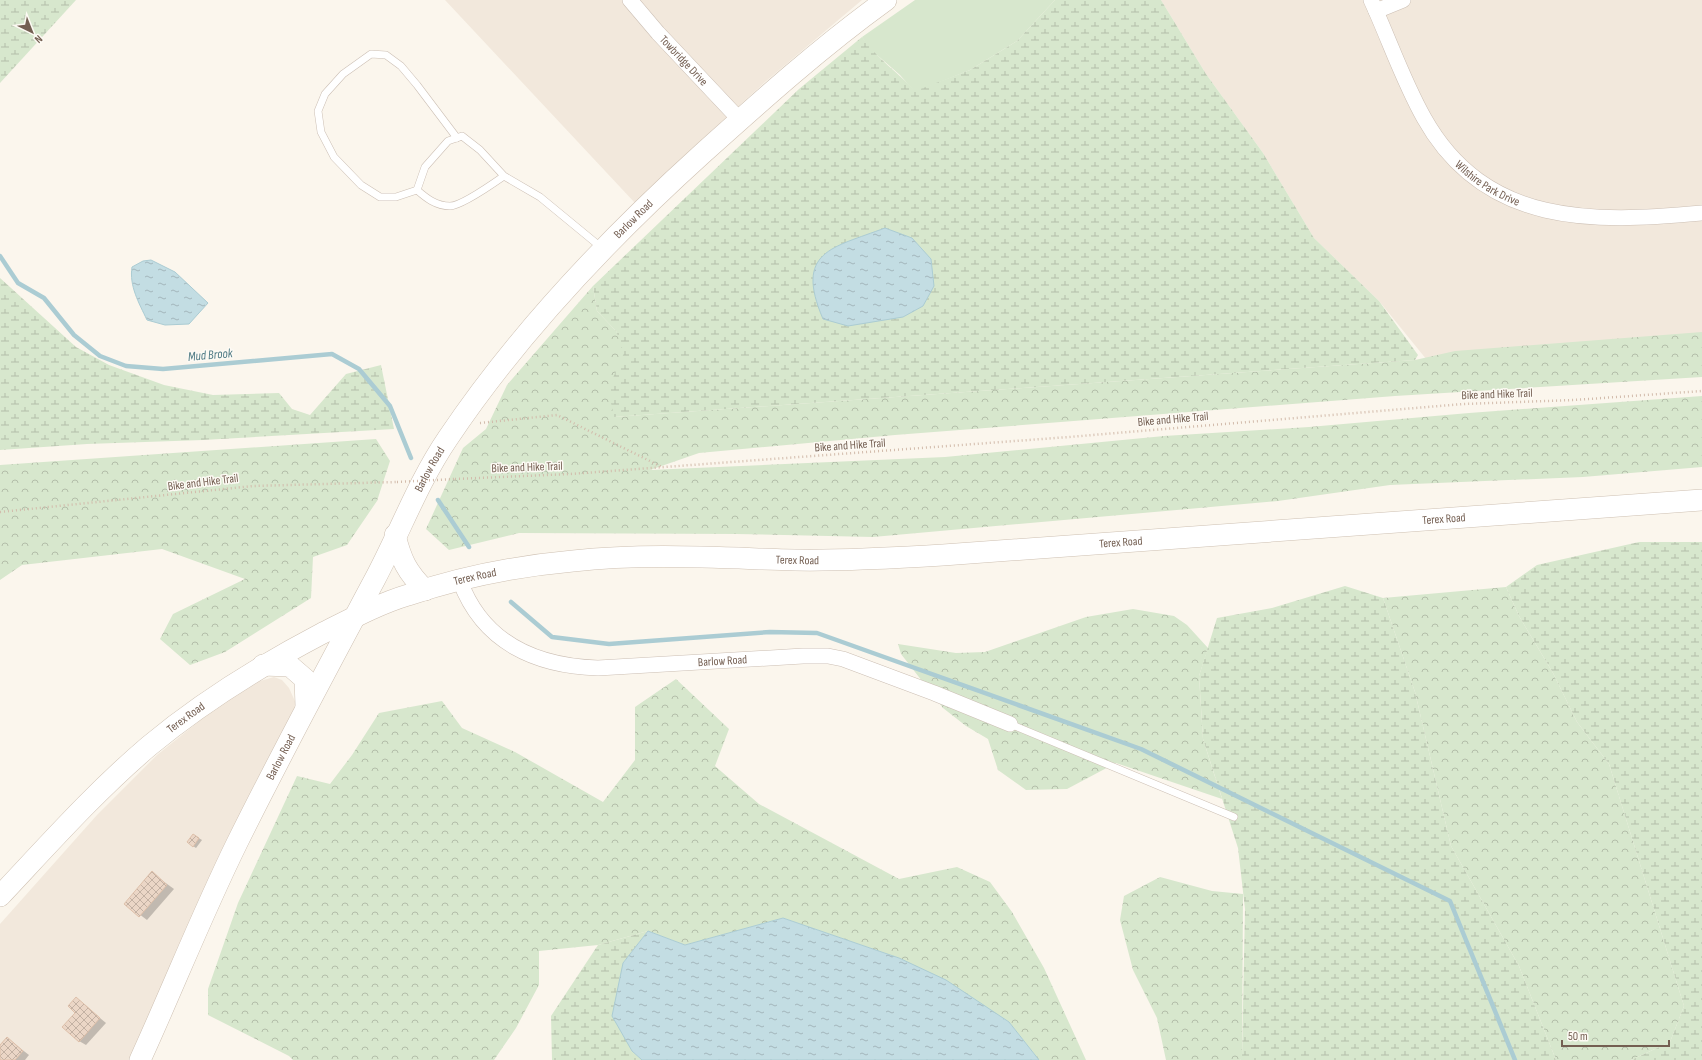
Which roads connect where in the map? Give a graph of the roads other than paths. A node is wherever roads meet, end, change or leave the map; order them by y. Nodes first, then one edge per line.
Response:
1 (631, 0) edge
2 (886, 0) edge
3 (1403, 0) edge
4 (1373, 5) edge
5 (739, 120) junction
6 (457, 138) junction
7 (504, 176) junction
8 (416, 190) junction
9 (1702, 213) edge
10 (604, 250) junction
11 (1702, 500) edge
12 (395, 535) junction
13 (460, 581) junction
14 (424, 590) junction
15 (354, 617) junction
16 (264, 665) junction
17 (306, 706) junction
18 (1010, 724) joint
19 (1234, 817) dead end
20 (0, 896) edge
21 (140, 1060) edge

1 - 5 street, Towbridge Drive
2 - 5 main road, Barlow Road
3 - 4 street
4 - 9 street, Wilshire Park Drive
5 - 10 main road, Barlow Road
6 - 7 lane
6 - 8 lane
6 - 8 lane
7 - 8 lane
7 - 10 lane
10 - 12 main road, Barlow Road
11 - 13 main road, Terex Road
12 - 14 main road
12 - 15 main road, Barlow Road
13 - 14 main road, Terex Road
13 - 18 street, Barlow Road
14 - 15 main road, Terex Road
15 - 16 main road, Terex Road
15 - 17 main road, Barlow Road
16 - 17 main road
16 - 20 main road, Terex Road
17 - 21 main road, Barlow Road
18 - 19 lane

